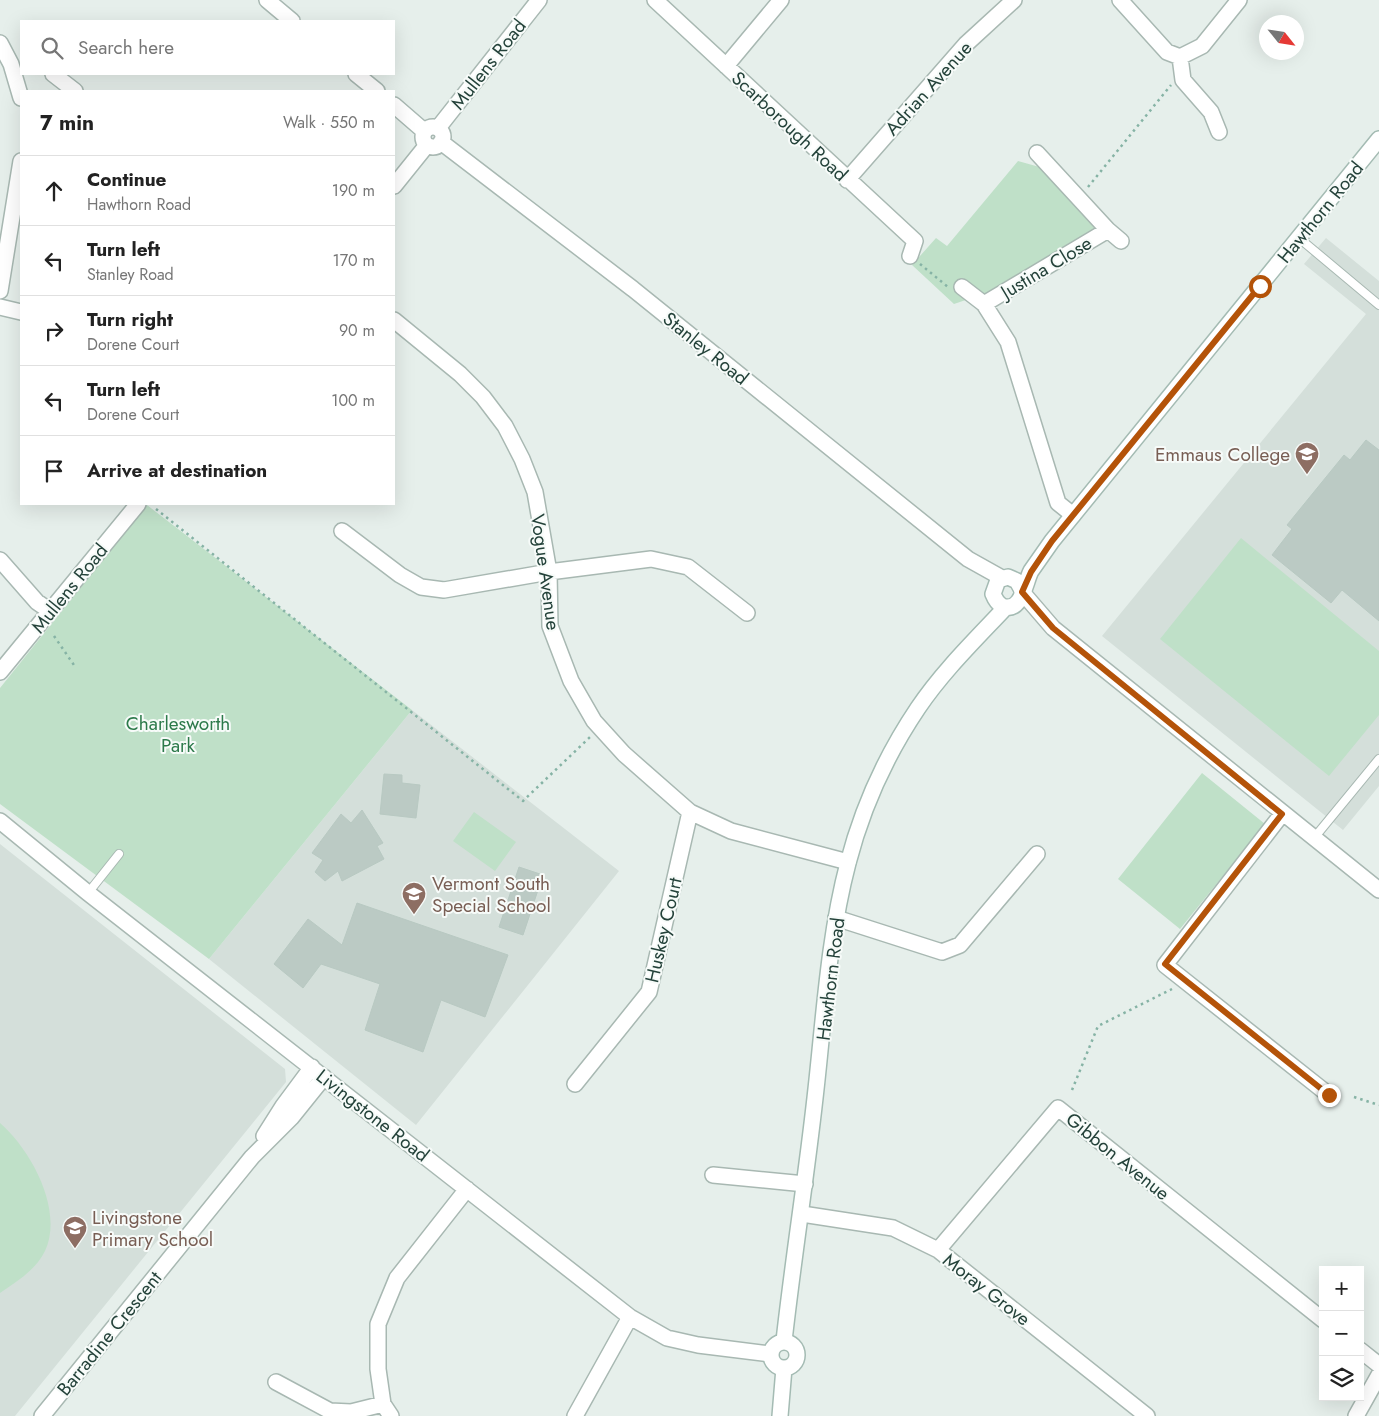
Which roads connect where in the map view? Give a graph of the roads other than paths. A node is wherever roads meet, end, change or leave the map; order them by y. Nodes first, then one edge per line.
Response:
1 (267, 0) edge
2 (539, 0) edge
3 (655, 0) edge
4 (781, 0) edge
5 (1014, 0) edge
6 (1120, 0) edge
7 (1239, 0) edge
8 (291, 20) edge
9 (0, 43) edge
10 (1180, 58) junction
11 (16, 62) edge
12 (726, 66) junction
13 (54, 75) edge
14 (357, 75) edge
15 (74, 90) edge
16 (376, 90) edge
17 (20, 91) edge
18 (395, 107) edge
19 (1219, 132) dead end
20 (432, 136) junction
21 (1379, 139) edge
22 (1038, 153) dead end
23 (20, 167) edge
24 (847, 180) junction
25 (395, 185) edge
26 (1108, 230) junction
27 (1299, 238) junction
28 (1121, 242) dead end
29 (913, 258) road end
30 (955, 287) road end
31 (0, 291) edge
32 (984, 304) junction
33 (1379, 305) edge
34 (0, 307) edge
35 (20, 312) edge
36 (395, 321) edge
37 (137, 505) edge
38 (1073, 515) junction
39 (342, 531) dead end
40 (1052, 541) junction
41 (0, 560) edge
42 (968, 560) junction
43 (549, 572) junction
44 (1003, 578) junction
45 (1022, 591) junction
46 (993, 593) junction
47 (1008, 607) junction
48 (50, 611) junction
49 (747, 614) dead end
50 (1053, 628) junction
51 (966, 648) junction
52 (0, 672) edge
53 (1379, 759) edge
54 (690, 812) junction
55 (1282, 814) junction
56 (0, 821) edge
57 (1314, 838) junction
58 (119, 854) dead end
59 (1037, 854) dead end
60 (848, 862) junction
61 (1379, 890) edge
62 (88, 893) junction
63 (836, 918) junction
64 (312, 1067) junction
65 (324, 1077) junction
66 (575, 1084) dead end
67 (1329, 1095) dead end
68 (252, 1157) junction
69 (713, 1175) dead end
70 (805, 1184) junction
71 (467, 1189) junction
72 (802, 1214) junction
73 (938, 1250) junction
74 (630, 1317) junction
75 (1319, 1317) edge
76 (784, 1341) junction
77 (1364, 1353) edge
78 (770, 1354) junction
79 (1379, 1365) edge
80 (784, 1368) junction
81 (1379, 1374) edge
82 (276, 1382) dead end
83 (387, 1410) edge
84 (48, 1414) edge
85 (575, 1416) edge
86 (780, 1416) edge
87 (1147, 1416) edge
88 (1356, 1416) edge

1 - 8 street
2 - 20 street, Mullens Road
3 - 12 street, Scarborough Road
4 - 12 street
5 - 24 street, Adrian Avenue
6 - 10 street
7 - 10 street
9 - 11 street
10 - 19 street
11 - 17 street
12 - 24 street, Scarborough Road
13 - 15 street
14 - 16 street
18 - 20 street, Stanley Road
20 - 25 street, Mullens Road
20 - 42 street, Stanley Road
21 - 27 street, Hawthorn Road
22 - 26 street, Justina Close
23 - 31 street
24 - 29 street, Scarborough Road
26 - 28 street, Justina Close
26 - 32 street, Justina Close
27 - 33 lane
27 - 38 street, Hawthorn Road
30 - 32 street
32 - 38 street
34 - 35 street
36 - 43 street, Vogue Avenue
37 - 48 street, Mullens Road
38 - 40 street, Hawthorn Road
39 - 43 street
40 - 44 street, Hawthorn Road
40 - 45 street, Hawthorn Road
41 - 48 street
42 - 44 street, Stanley Road
42 - 46 street, Stanley Road
43 - 49 street
43 - 54 street, Vogue Avenue
44 - 45 street
44 - 46 street
45 - 47 street
45 - 50 street
46 - 47 street
46 - 51 street, Hawthorn Road
47 - 50 street
47 - 51 street, Hawthorn Road
48 - 52 street, Mullens Road
50 - 55 street
51 - 60 street, Hawthorn Road
53 - 57 lane
54 - 60 street, Vogue Avenue
54 - 66 street, Huskey Court
55 - 57 street
55 - 67 street
56 - 62 street, Livingstone Road
57 - 61 street
58 - 62 lane
59 - 63 street
60 - 63 street, Hawthorn Road
62 - 64 street, Livingstone Road
63 - 70 street, Hawthorn Road
64 - 65 street, Livingstone Road
64 - 68 street, Barradine Crescent
65 - 68 street, Barradine Crescent
65 - 71 street, Livingstone Road
68 - 84 street, Barradine Crescent
69 - 70 street
70 - 72 street, Hawthorn Road
71 - 74 street, Livingstone Road
71 - 83 street
72 - 73 street, Moray Grove
72 - 76 street, Hawthorn Road
73 - 75 street, Gibbon Avenue
73 - 87 street, Moray Grove
74 - 78 street, Livingstone Road
74 - 85 street
76 - 78 street
76 - 80 street
77 - 79 street
78 - 80 street
80 - 86 street
81 - 88 street
82 - 83 street

